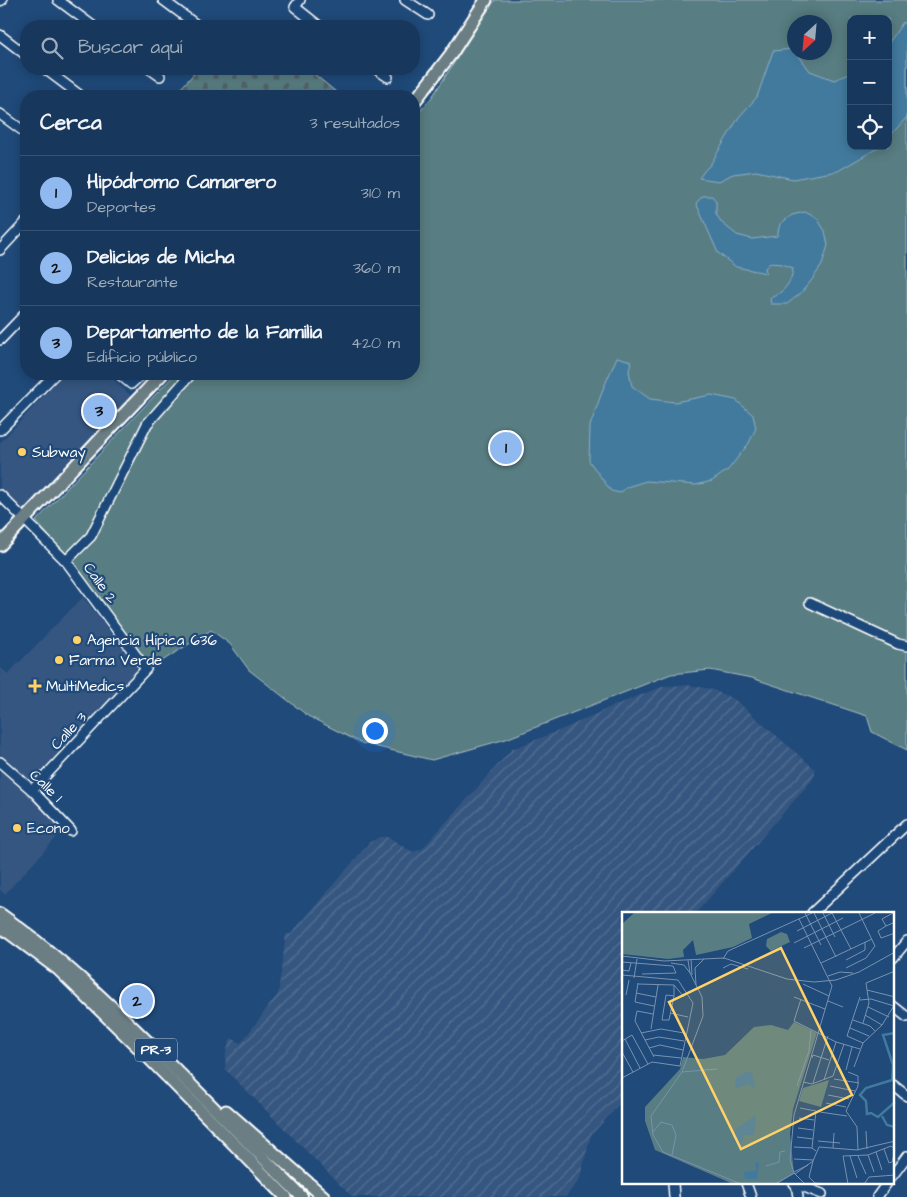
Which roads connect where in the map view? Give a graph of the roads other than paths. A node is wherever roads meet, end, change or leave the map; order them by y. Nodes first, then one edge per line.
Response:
1 (58, 0) edge
2 (163, 0) edge
3 (300, 0) edge
4 (405, 0) edge
5 (486, 0) edge
6 (428, 15) dead end
7 (85, 20) edge
8 (190, 20) edge
9 (312, 20) edge
10 (0, 35) edge
11 (20, 50) edge
12 (53, 75) edge
13 (385, 75) edge
14 (388, 77) dead end
15 (73, 90) edge
16 (420, 94) edge
17 (0, 114) edge
18 (20, 129) edge
19 (20, 228) edge
20 (0, 250) edge
21 (20, 319) edge
22 (0, 340) edge
23 (49, 380) edge
24 (156, 380) edge
25 (186, 380) edge
26 (0, 430) edge
27 (0, 495) edge
28 (24, 519) junction
29 (0, 545) edge
30 (66, 561) junction
31 (810, 603) dead end
32 (907, 646) edge
33 (146, 670) joint
34 (0, 762) edge
35 (32, 790) junction
36 (907, 824) edge
37 (71, 831) dead end
38 (813, 912) edge
39 (0, 914) edge
40 (0, 926) edge
41 (907, 941) edge
42 (894, 957) edge
43 (894, 1007) edge
44 (907, 1017) edge
45 (180, 1074) junction
46 (894, 1086) edge
47 (907, 1096) edge
48 (907, 1156) edge
49 (895, 1170) edge
50 (673, 1184) edge
51 (746, 1184) edge
52 (795, 1184) edge
53 (886, 1184) edge
54 (822, 1194) dead end
55 (286, 1197) edge
56 (302, 1197) edge
57 (324, 1197) edge
58 (674, 1197) edge
59 (751, 1197) edge
60 (798, 1197) edge
61 (877, 1197) edge

1 - 7 street
2 - 8 street
3 - 9 street
4 - 6 street
5 - 16 main road
10 - 11 street
12 - 15 street
13 - 14 street
17 - 18 street
19 - 20 street
21 - 22 street
23 - 26 street
24 - 28 main road
25 - 30 street
27 - 28 street, Calle 2
28 - 29 main road
28 - 30 street, Calle 2
30 - 33 street, Calle 2
31 - 32 street
33 - 35 street, Calle 3
34 - 35 street, Calle 1
35 - 37 street, Calle 1
36 - 38 street
39 - 45 main road, PR-3
40 - 55 main road, PR-3
41 - 42 street
43 - 44 street
45 - 56 main road, PR-3
45 - 57 main road
46 - 47 street
48 - 49 street
50 - 58 street
51 - 59 street
52 - 54 street
52 - 60 street
53 - 61 street

